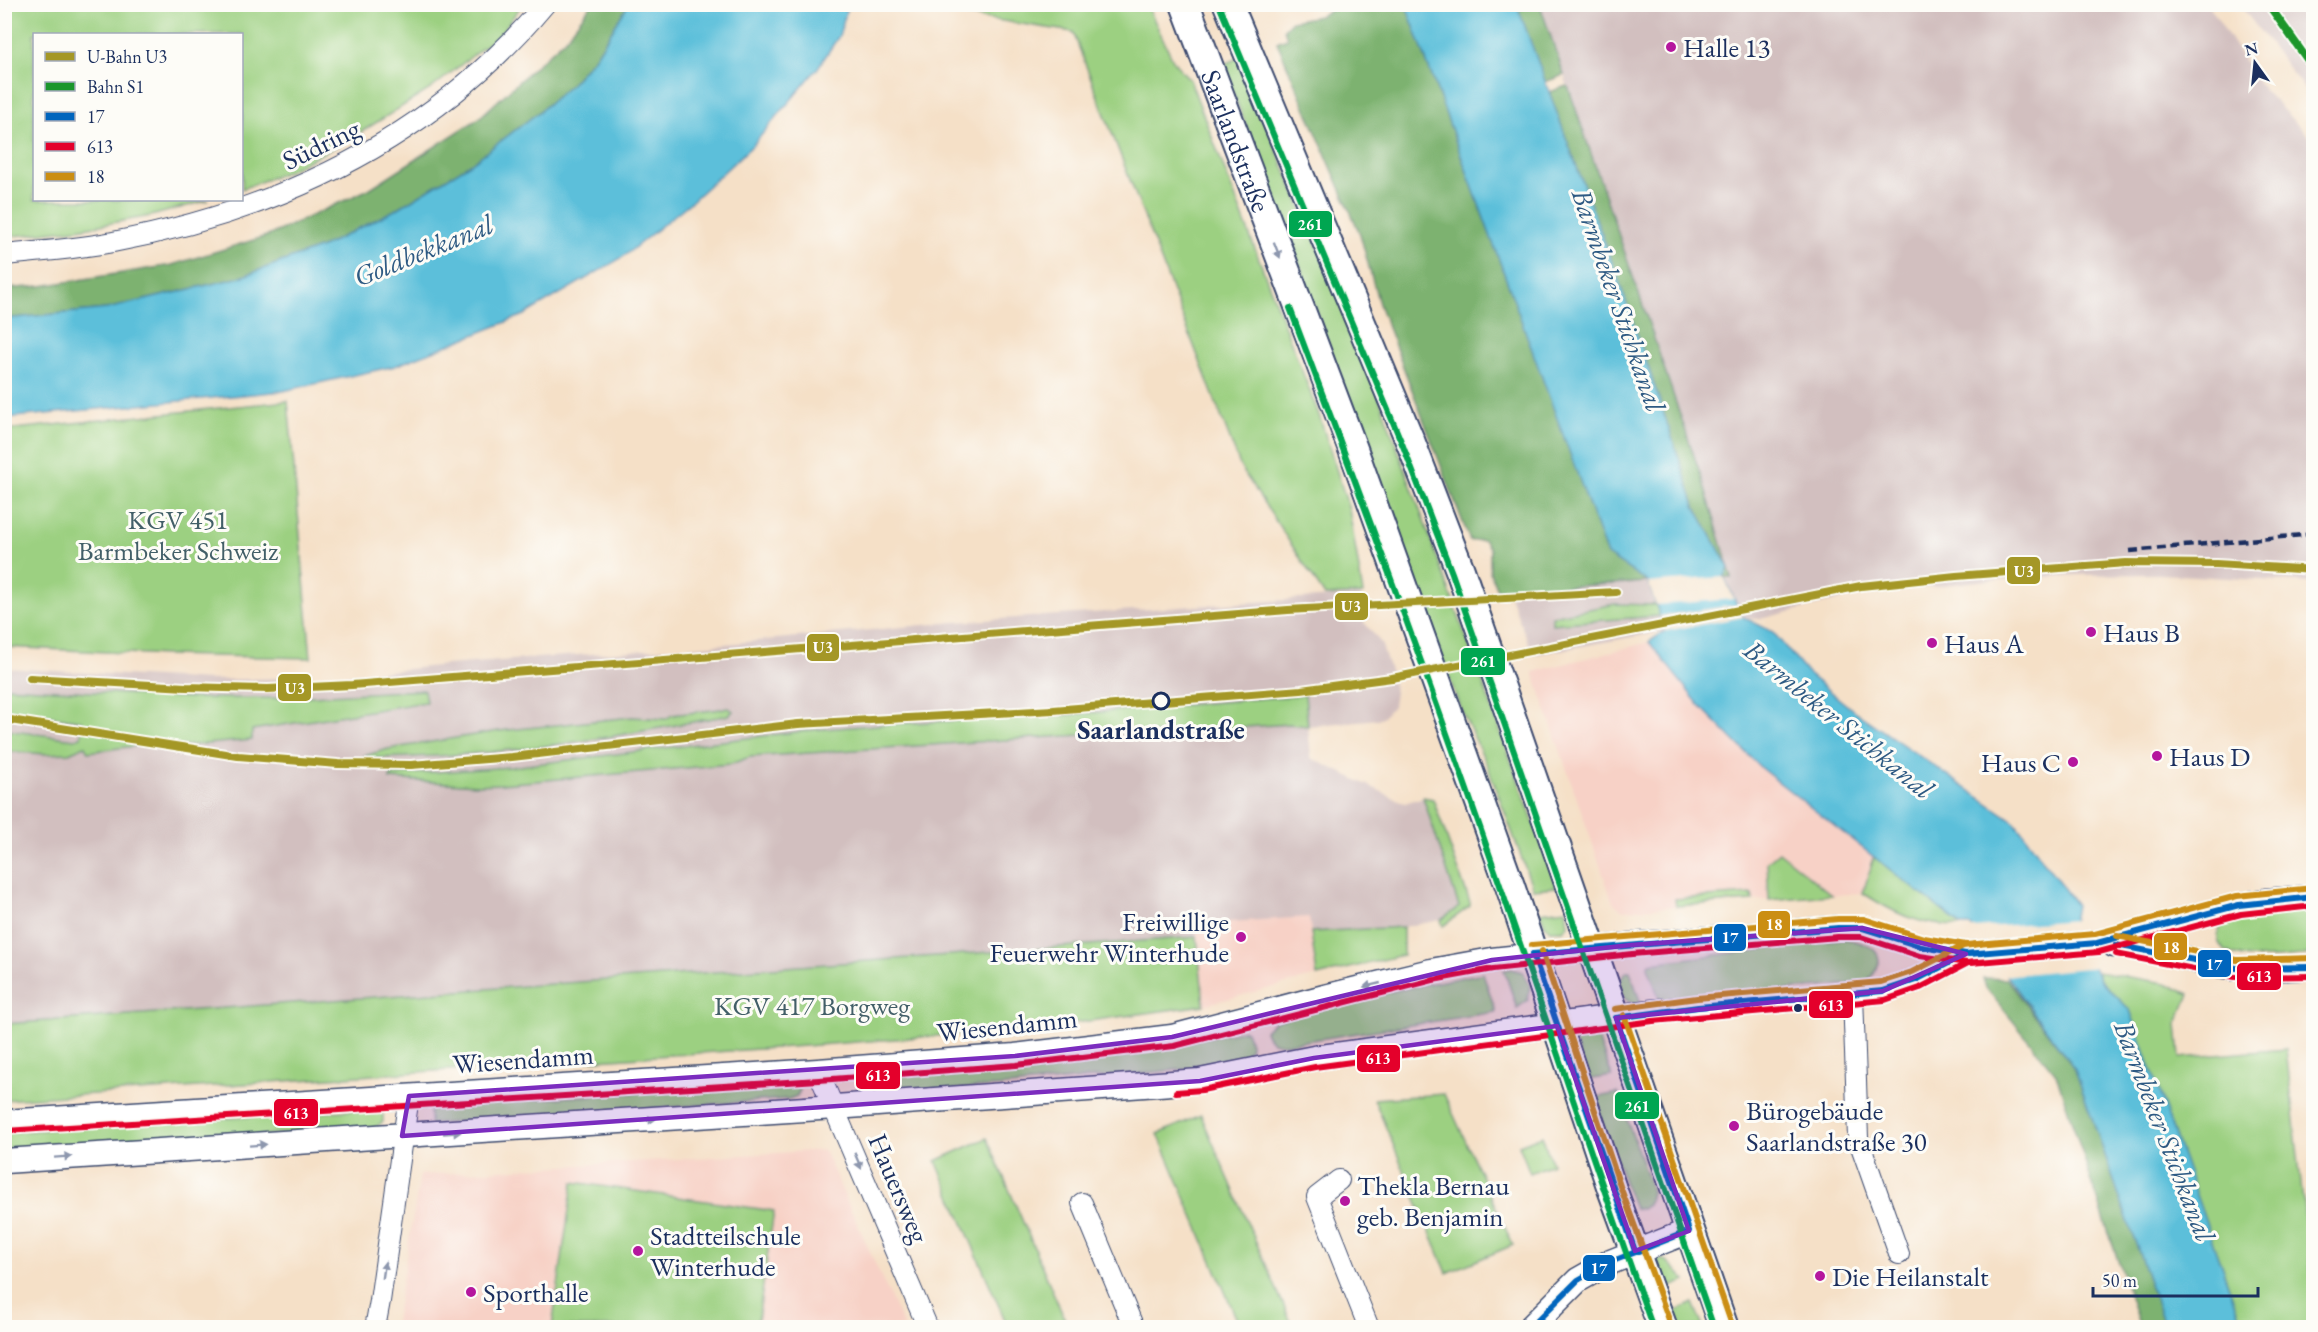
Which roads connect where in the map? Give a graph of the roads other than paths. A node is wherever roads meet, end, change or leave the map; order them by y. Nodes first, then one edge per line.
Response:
1 (545, 4) edge
2 (1185, 4) edge
3 (1228, 4) edge
4 (4, 255) edge
5 (2313, 897) edge
6 (2097, 943) junction
7 (1592, 949) junction
8 (1533, 954) junction
9 (1966, 954) junction
10 (2313, 967) edge
11 (1853, 995) junction
12 (1616, 1017) junction
13 (1557, 1026) junction
14 (818, 1071) junction
15 (409, 1096) junction
16 (835, 1107) junction
17 (4, 1122) edge
18 (402, 1136) junction
19 (4, 1161) edge
20 (1339, 1180) dead end
21 (1082, 1203) dead end
22 (1689, 1231) junction
23 (1635, 1251) junction
24 (1899, 1254) dead end
25 (375, 1328) edge
26 (928, 1328) edge
27 (1134, 1328) edge
28 (1369, 1328) edge
29 (1530, 1328) edge
30 (1663, 1328) edge
31 (1724, 1328) edge

1 - 4 street, Südring
2 -> 8 main road, Saarlandstraße
3 - 7 main road, Saarlandstraße
5 - 6 street, Wiesendamm
6 - 9 street, Wiesendamm
6 - 10 street, Wiesendamm
7 - 8 street, Wiesendamm
7 - 9 street, Wiesendamm
7 - 12 main road, Saarlandstraße
8 - 13 main road, Saarlandstraße
8 -> 14 street, Wiesendamm
9 - 11 street, Wiesendamm
11 - 12 street, Wiesendamm
11 - 24 street
12 - 13 street, Wiesendamm
12 - 22 main road, Saarlandstraße
13 - 16 street, Wiesendamm
13 - 23 main road, Saarlandstraße
14 - 15 street, Wiesendamm
14 - 16 street, Hauersweg
15 - 17 street, Wiesendamm
15 - 18 street
18 -> 16 street, Wiesendamm
16 -> 26 street, Hauersweg
19 -> 18 street, Wiesendamm
25 -> 18 street
20 - 28 street
21 - 27 street
22 - 23 street
22 - 31 main road, Saarlandstraße
23 - 29 street
23 - 30 main road, Saarlandstraße

